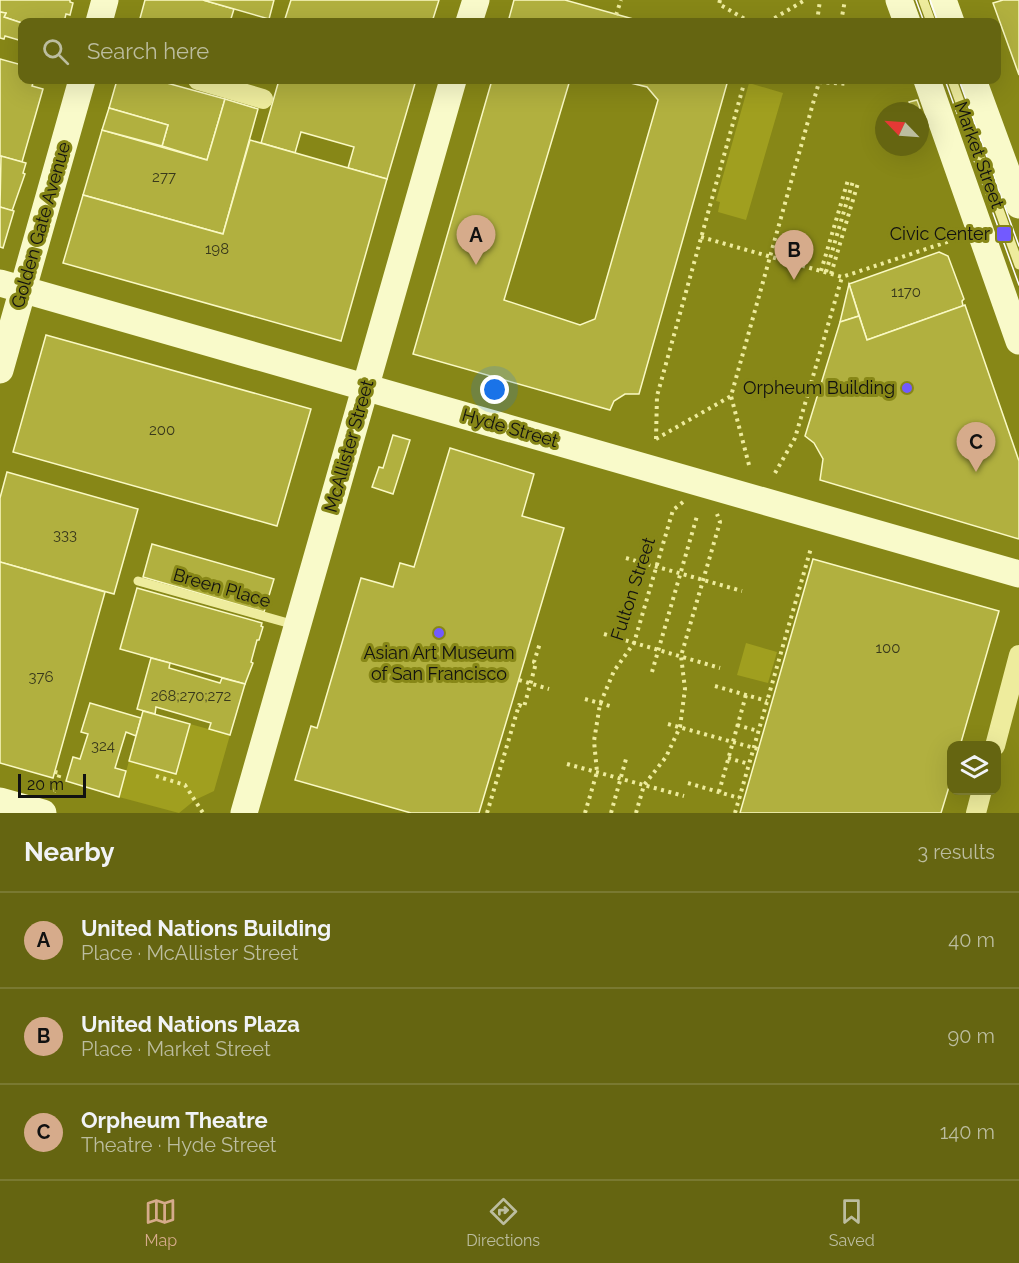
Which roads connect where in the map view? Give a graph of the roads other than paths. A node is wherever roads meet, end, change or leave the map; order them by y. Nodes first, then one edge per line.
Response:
1 (105, 0) edge
2 (476, 0) edge
3 (899, 0) edge
4 (923, 0) edge
5 (943, 0) edge
6 (100, 18) edge
7 (471, 18) edge
8 (906, 18) edge
9 (930, 18) edge
10 (950, 18) edge
11 (81, 84) edge
12 (212, 84) edge
13 (452, 84) edge
14 (928, 84) edge
15 (953, 84) edge
16 (974, 84) edge
17 (263, 99) dead end
18 (1019, 205) edge
19 (1019, 265) edge
20 (12, 286) edge
21 (1019, 341) edge
22 (0, 370) edge
23 (366, 387) junction
24 (1019, 574) edge
25 (138, 581) dead end
26 (297, 626) junction
27 (1019, 655) edge
28 (996, 741) edge
29 (981, 795) edge
30 (0, 801) edge
31 (43, 813) edge
32 (244, 813) edge
33 (976, 813) edge

1 - 6 street
2 - 7 street
3 - 8 street
4 - 9 lane
5 - 10 street
11 - 20 street, Golden Gate Avenue
12 - 17 street
13 - 23 street, McAllister Street
14 - 21 street, Market Street
15 - 19 lane, Market Street
16 - 18 street, Market Street
20 - 22 street, Golden Gate Avenue
20 - 23 street, Hyde Street
23 - 24 street, Hyde Street
23 - 26 street, McAllister Street
25 - 26 lane, Breen Place
26 - 32 street, McAllister Street
27 - 28 street
29 - 33 street
30 - 31 street

